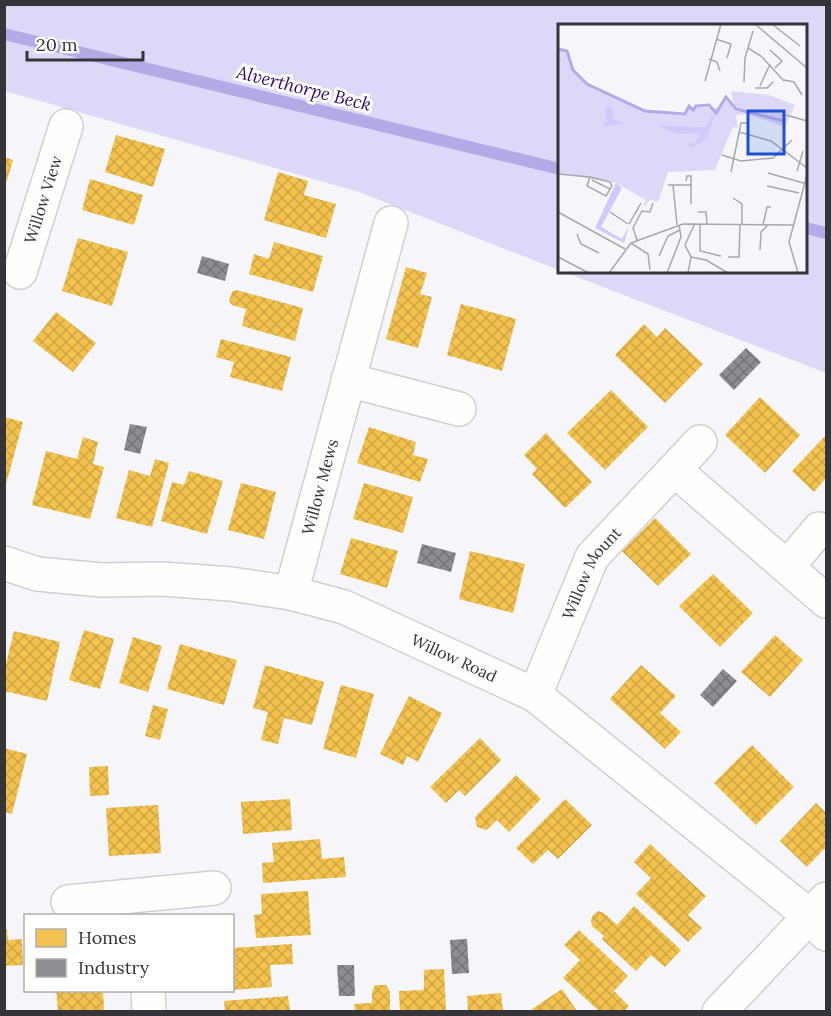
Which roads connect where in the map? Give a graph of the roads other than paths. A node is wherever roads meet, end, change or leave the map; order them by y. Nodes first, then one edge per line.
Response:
1 (66, 126) dead end
2 (391, 224) dead end
3 (21, 272) edge
4 (348, 381) junction
5 (459, 409) dead end
6 (700, 442) dead end
7 (676, 471) junction
8 (819, 529) dead end
9 (4, 563) edge
10 (788, 566) junction
11 (291, 593) junction
12 (826, 601) edge
13 (536, 694) junction
14 (214, 888) dead end
15 (68, 902) dead end
16 (141, 905) edge
17 (821, 917) edge
18 (148, 992) edge
19 (149, 1011) edge
20 (719, 1011) edge

1 - 3 street, Willow View
2 - 4 street, Willow Mews
4 - 5 street
4 - 11 street, Willow Mews
6 - 7 street, Willow Mount
7 - 10 street
7 - 13 street, Willow Mount
8 - 10 street
9 - 11 street, Willow Road
10 - 12 street
11 - 13 street, Willow Road
13 - 17 street, Willow Road
14 - 16 street
15 - 16 street
17 - 20 street
18 - 19 street

